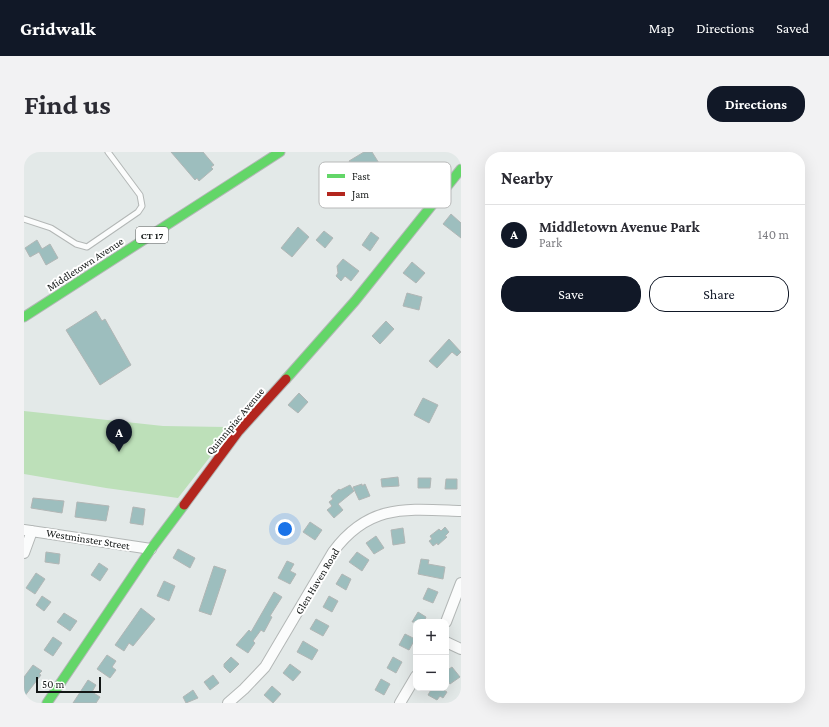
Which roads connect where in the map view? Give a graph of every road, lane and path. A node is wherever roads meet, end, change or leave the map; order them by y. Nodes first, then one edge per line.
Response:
1 (108, 152) edge
2 (280, 152) edge
3 (461, 169) edge
4 (451, 181) edge
5 (430, 208) edge
6 (24, 219) edge
7 (24, 317) edge
8 (461, 511) edge
9 (28, 530) edge
10 (151, 550) junction
11 (24, 553) edge
12 (461, 583) edge
13 (447, 619) edge
14 (449, 643) edge
15 (461, 649) edge
16 (413, 681) edge
17 (47, 703) edge
18 (228, 703) edge
19 (400, 703) edge

1 - 6 lane
2 - 7 main road, Middletown Avenue / CT 17
3 - 4 main road, Quinnipiac Avenue
5 - 10 main road, Quinnipiac Avenue
8 - 18 street, Glen Haven Road
9 - 10 street, Westminster Street
9 - 11 street
10 - 17 main road, Quinnipiac Avenue
12 - 13 street
14 - 15 street
16 - 19 street

